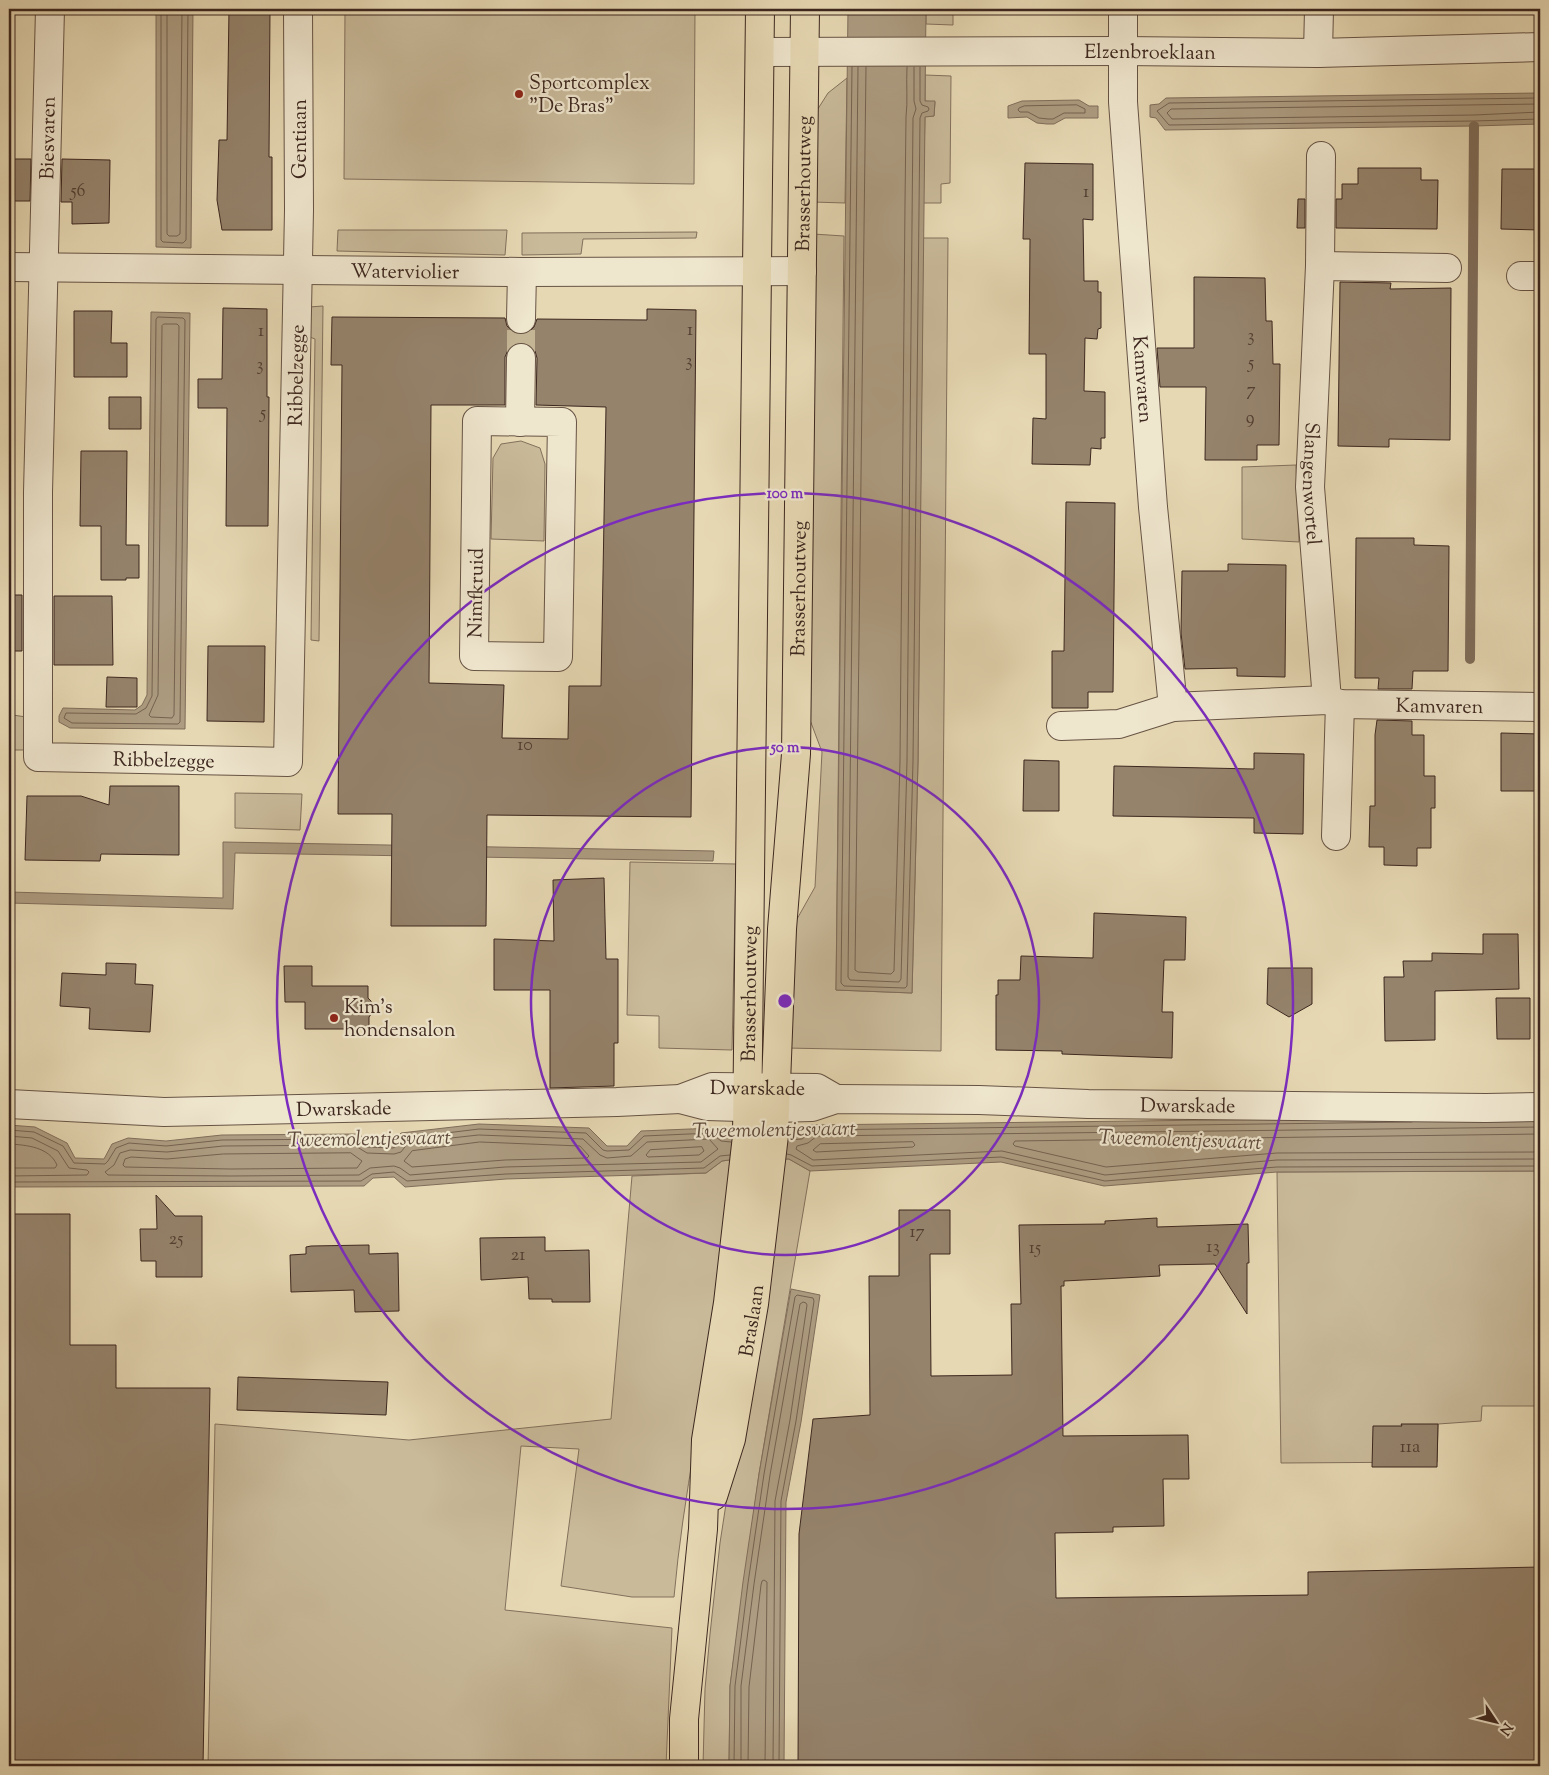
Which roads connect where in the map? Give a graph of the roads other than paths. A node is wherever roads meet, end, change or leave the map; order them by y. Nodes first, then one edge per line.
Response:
1 (50, 9) edge
2 (298, 9) edge
3 (760, 9) edge
4 (805, 9) edge
5 (1123, 9) edge
6 (1320, 9) edge
7 (1540, 47) edge
8 (1122, 51) junction
9 (760, 52) junction
10 (804, 52) junction
11 (1318, 52) junction
12 (1321, 156) dead end
13 (1320, 266) junction
14 (44, 267) junction
15 (9, 268) edge
16 (1447, 268) dead end
17 (297, 269) junction
18 (758, 271) junction
19 (802, 271) junction
20 (522, 272) junction
21 (521, 319) tunnel mouth
22 (521, 358) tunnel mouth
23 (520, 422) junction
24 (1334, 702) junction
25 (1540, 707) edge
26 (1172, 708) junction
27 (1060, 726) dead end
28 (1336, 836) dead end
29 (748, 1097) junction
30 (775, 1098) junction
31 (9, 1104) edge
32 (1540, 1107) edge
33 (759, 1148) junction
34 (684, 1766) edge

1 - 14 street, Biesvaren
2 - 17 street, Gentiaan
3 - 9 main road, Brasserhoutweg
4 - 10 main road, Brasserhoutweg
5 - 8 street, Kamvaren
6 - 11 street
7 - 11 street, Elzenbroeklaan
8 - 10 street, Elzenbroeklaan
8 - 11 street, Elzenbroeklaan
8 - 26 street, Kamvaren
9 - 10 street, Elzenbroeklaan
9 - 18 main road, Brasserhoutweg
10 - 19 main road, Brasserhoutweg
12 - 13 street, Slangenwortel
13 - 16 street
13 - 24 street, Slangenwortel
14 - 15 street, Waterviolier
14 - 17 street, Waterviolier
14 - 17 street, Ribbelzegge
17 - 20 street, Waterviolier
18 - 19 street, Waterviolier
18 - 20 street, Waterviolier
18 - 29 main road, Brasserhoutweg
19 - 30 main road, Brasserhoutweg
20 - 21 street
22 - 23 street
23 - 23 street, Nimfkruid
24 - 25 street, Kamvaren
24 - 26 street, Kamvaren
24 - 28 street
26 - 27 street, Kamvaren
29 - 30 street, Dwarskade
29 - 31 street, Dwarskade
29 - 33 main road, Braslaan
30 - 32 street, Dwarskade
30 - 33 main road, Braslaan
33 - 34 main road, Braslaan

